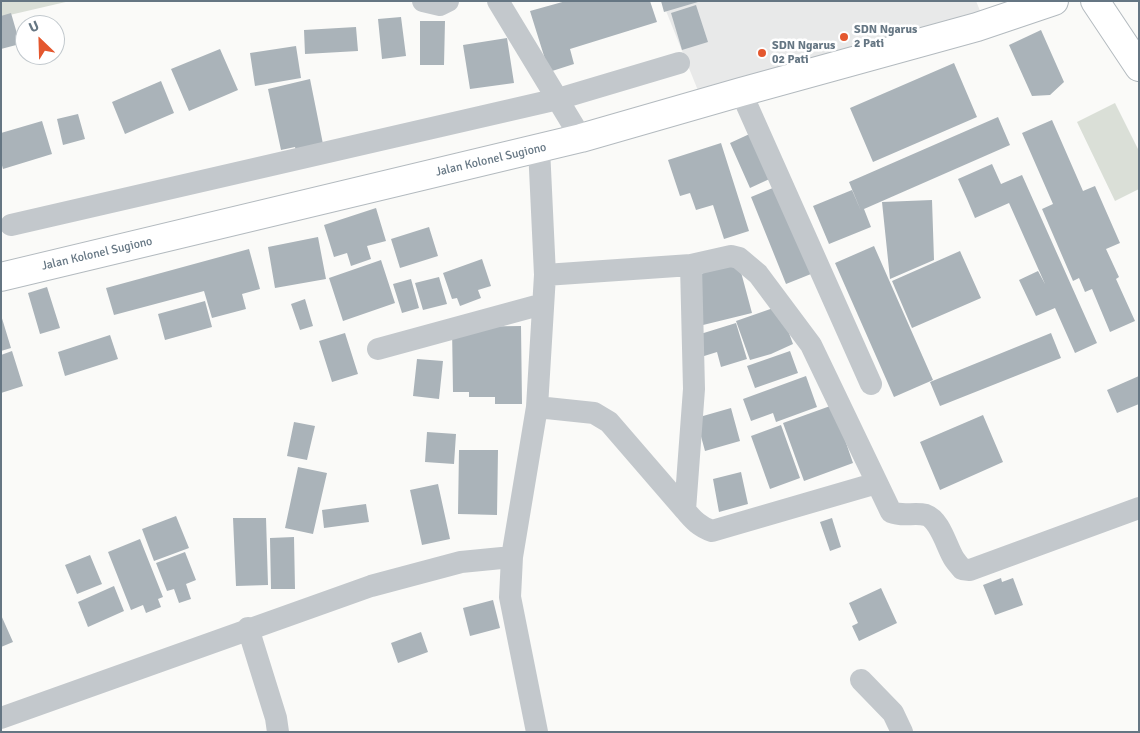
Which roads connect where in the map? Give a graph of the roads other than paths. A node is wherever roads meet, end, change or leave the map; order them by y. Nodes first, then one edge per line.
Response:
1 (423, 1) edge
2 (448, 1) edge
3 (498, 1) edge
4 (1000, 1) edge
5 (1054, 1) edge
6 (1096, 1) edge
7 (977, 28) junction
8 (679, 63) dead end
9 (1139, 66) edge
10 (741, 92) junction
11 (558, 99) junction
12 (581, 138) junction
13 (539, 148) junction
14 (11, 225) dead end
15 (691, 265) junction
16 (545, 275) junction
17 (1, 277) edge
18 (543, 304) junction
19 (378, 349) dead end
20 (871, 384) dead end
21 (536, 407) junction
22 (877, 483) junction
23 (1139, 508) edge
24 (685, 510) junction
25 (512, 557) junction
26 (248, 628) junction
27 (860, 680) dead end
28 (1, 718) edge
29 (278, 732) edge
30 (537, 732) edge
31 (902, 732) edge

1 - 2 street
3 - 11 street
4 - 7 main road
5 - 7 main road, Jalan Kolonel Sugiono
6 - 9 main road
7 - 10 main road, Jalan Kolonel Sugiono
8 - 11 street
10 - 12 main road, Jalan Kolonel Sugiono
10 - 20 street
11 - 12 street
11 - 14 street
12 - 13 main road, Jalan Kolonel Sugiono
13 - 16 street
13 - 17 main road, Jalan Kolonel Sugiono
15 - 16 street
15 - 22 street
15 - 24 street
16 - 18 street
18 - 19 street
18 - 21 street
21 - 24 street
21 - 25 street
22 - 23 street
22 - 24 street
25 - 26 street
25 - 30 street
26 - 28 street
26 - 29 street
27 - 31 street

